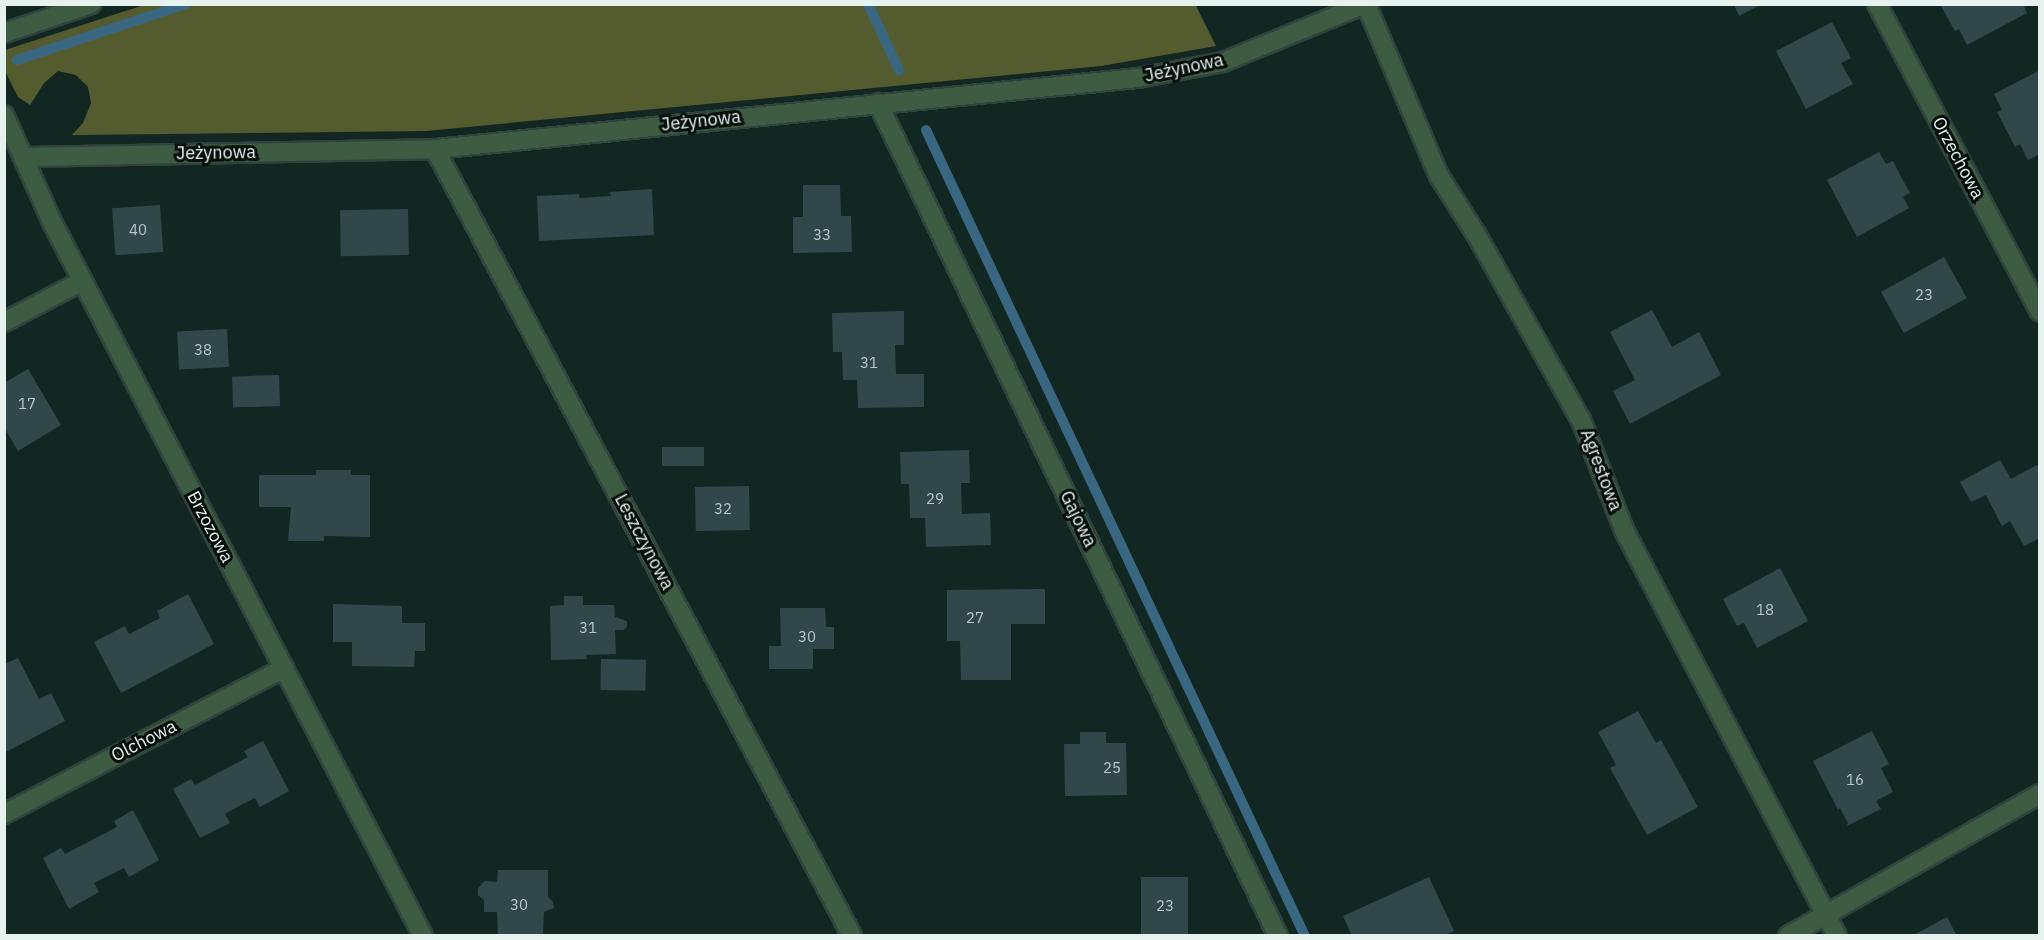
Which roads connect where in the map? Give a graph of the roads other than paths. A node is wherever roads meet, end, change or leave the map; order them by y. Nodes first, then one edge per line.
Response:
1 (91, 4) edge
2 (1366, 4) edge
3 (1877, 4) edge
4 (4, 33) edge
5 (878, 103) junction
6 (4, 116) edge
7 (435, 149) junction
8 (23, 157) junction
9 (82, 281) junction
10 (2040, 312) edge
11 (4, 322) edge
12 (284, 668) junction
13 (2040, 794) edge
14 (4, 814) edge
15 (1826, 915) junction
16 (423, 936) edge
17 (852, 936) edge
18 (1278, 936) edge
19 (1788, 936) edge
20 (1837, 936) edge

1 - 4 street
2 - 5 street, Jeżynowa
2 - 15 street, Agrestowa
3 - 10 street, Orzechowa
5 - 7 street, Jeżynowa
5 - 18 street, Gajowa
6 - 8 street, Brzozowa
7 - 8 street, Jeżynowa
7 - 17 street, Leszczynowa
8 - 9 street, Brzozowa
9 - 11 street
9 - 12 street, Brzozowa
12 - 14 street, Olchowa
12 - 16 street, Brzozowa
13 - 15 street
15 - 19 street
15 - 20 street, Agrestowa

